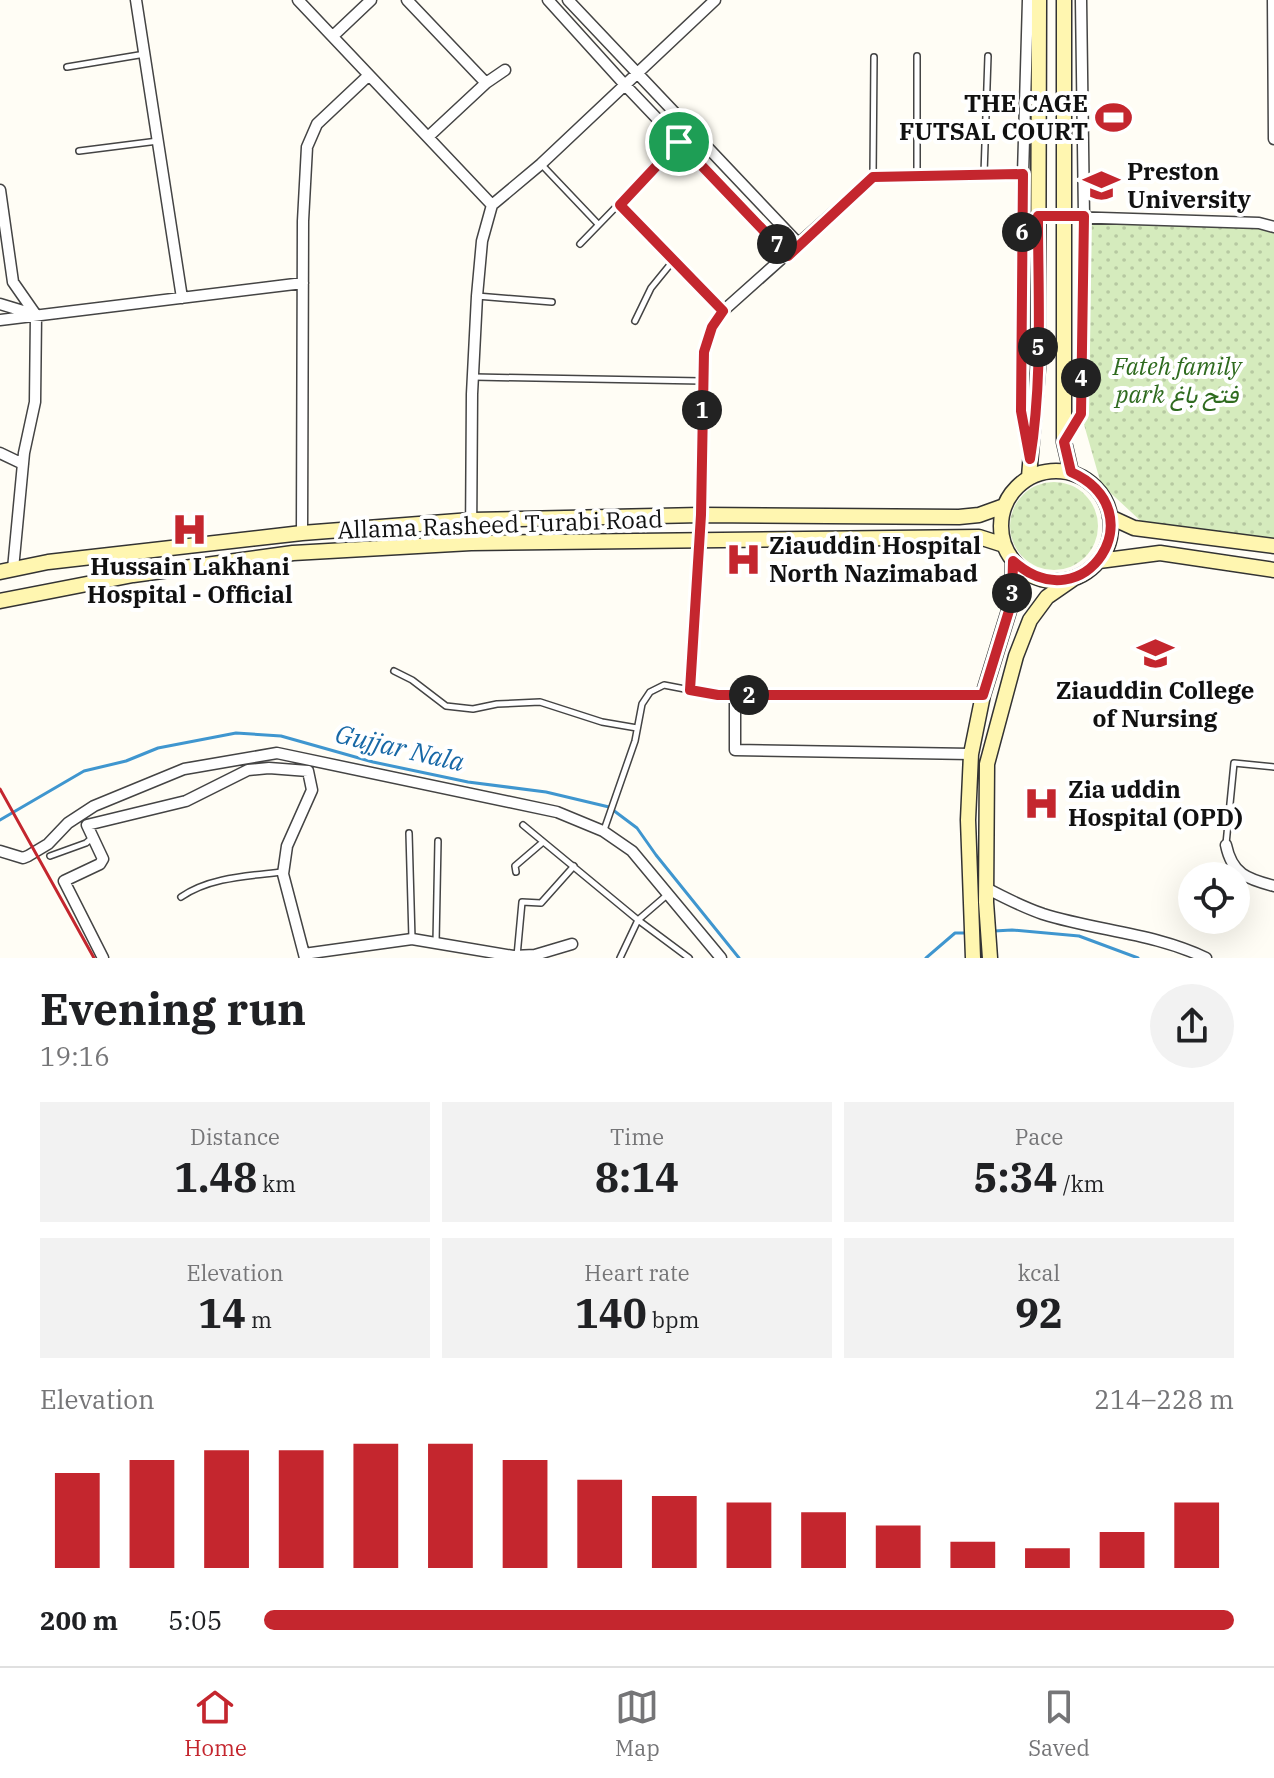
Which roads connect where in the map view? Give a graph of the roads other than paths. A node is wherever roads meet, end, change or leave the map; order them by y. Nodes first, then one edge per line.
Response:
1 (136, 0) edge
2 (298, 0) edge
3 (371, 0) edge
4 (407, 0) edge
5 (548, 0) edge
6 (568, 0) edge
7 (715, 0) edge
8 (1028, 0) edge
9 (1039, 0) edge
10 (1064, 0) edge
11 (1081, 0) edge
12 (1273, 0) edge
13 (333, 36) junction
14 (146, 54) junction
15 (917, 56) dead end
16 (988, 56) dead end
17 (874, 57) dead end
18 (67, 67) dead end
19 (505, 70) dead end
20 (637, 73) junction
21 (369, 75) junction
22 (486, 83) junction
23 (625, 85) junction
24 (428, 137) junction
25 (1274, 139) edge
26 (159, 141) junction
27 (679, 142) junction
28 (79, 151) dead end
29 (541, 164) junction
30 (984, 174) junction
31 (1023, 174) junction
32 (917, 176) junction
33 (873, 177) junction
34 (0, 190) edge
35 (492, 205) junction
36 (620, 205) junction
37 (1038, 216) junction
38 (1084, 216) junction
39 (1064, 217) junction
40 (598, 224) junction
41 (1274, 227) edge
42 (580, 244) dead end
43 (799, 244) junction
44 (788, 256) junction
45 (673, 261) junction
46 (303, 283) junction
47 (477, 296) junction
48 (182, 298) junction
49 (552, 302) dead end
50 (0, 304) edge
51 (723, 311) junction
52 (36, 315) junction
53 (0, 320) edge
54 (635, 321) dead end
55 (473, 377) junction
56 (702, 381) junction
57 (1064, 442) junction
58 (0, 453) edge
59 (1030, 459) junction
60 (23, 464) junction
61 (1071, 472) junction
62 (1029, 477) junction
63 (1004, 506) junction
64 (701, 515) junction
65 (1110, 517) junction
66 (471, 520) junction
67 (352, 529) junction
68 (302, 533) junction
69 (258, 538) junction
70 (700, 540) junction
71 (471, 543) junction
72 (1004, 545) junction
73 (1274, 546) edge
74 (354, 550) junction
75 (260, 558) junction
76 (1013, 561) junction
77 (1099, 561) junction
78 (7, 570) edge
79 (1274, 570) edge
80 (1073, 579) junction
81 (0, 601) edge
82 (394, 671) dead end
83 (690, 690) junction
84 (735, 695) junction
85 (983, 695) junction
86 (637, 728) junction
87 (971, 754) junction
88 (1274, 767) edge
89 (523, 825) dead end
90 (603, 831) junction
91 (409, 833) dead end
92 (93, 837) junction
93 (438, 841) dead end
94 (543, 842) junction
95 (1226, 845) joint
96 (0, 851) edge
97 (50, 856) dead end
98 (574, 866) junction
99 (283, 872) junction
100 (516, 872) dead end
101 (1274, 886) edge
102 (668, 894) junction
103 (986, 895) junction
104 (181, 897) dead end
105 (638, 920) junction
106 (412, 939) junction
107 (436, 943) junction
108 (572, 944) dead end
109 (469, 953) edge
110 (304, 956) edge
111 (517, 956) edge
112 (103, 958) edge
113 (620, 958) edge
114 (689, 958) edge
115 (721, 958) edge
116 (973, 958) edge
117 (990, 958) edge
118 (1206, 958) edge

1 - 14 street
2 - 13 street
3 - 13 street
4 - 22 street
5 - 23 street
6 - 20 street
7 - 20 street
8 - 31 street
9 - 37 main road
10 - 39 main road
11 - 38 street
12 - 25 street
13 - 21 street
14 - 18 lane
14 - 26 street
15 - 32 lane
16 - 30 lane
17 - 33 lane
19 - 22 street
20 - 23 street
20 - 43 street
21 - 24 street
21 - 46 street
22 - 24 street
23 - 27 street
23 - 29 street
24 - 35 street
26 - 28 lane
26 - 48 street
27 - 36 lane
27 - 44 street
29 - 35 street
29 - 40 lane
30 - 31 street
30 - 32 street
31 - 59 street
32 - 33 street
33 - 43 street
34 - 52 street
35 - 47 street
36 - 40 lane
36 - 45 lane
37 - 39 street
37 - 59 main road
38 - 39 street
38 - 41 street
38 - 57 street
39 - 57 main road
40 - 42 lane
43 - 44 street
44 - 51 street
45 - 51 lane
45 - 54 lane
46 - 48 street
46 - 68 street
47 - 49 lane
47 - 55 street
48 - 52 street
50 - 52 street
51 - 56 street
52 - 53 street
52 - 60 street
55 - 56 lane
55 - 66 street
56 - 64 street
57 - 61 main road
58 - 60 street
59 - 62 main road
60 - 78 street
61 - 62 main road
61 - 65 main road
62 - 63 main road
63 - 64 main road, Allama Rasheed Turabi Road
63 - 72 main road
64 - 66 main road, Allama Rasheed Turabi Road
64 - 70 street
65 - 73 main road
65 - 77 main road
66 - 67 main road, Allama Rasheed Turabi Road
66 - 71 street
67 - 68 main road, Allama Rasheed Turabi Road
67 - 74 main road
68 - 69 main road, Allama Rasheed Turabi Road
69 - 75 main road
69 - 78 main road, Allama Rasheed Turabi Road
70 - 71 main road, Allama Rasheed Turabi Road
70 - 72 main road, Allama Rasheed Turabi Road
70 - 83 street
71 - 74 main road, Allama Rasheed Turabi Road
72 - 76 main road
74 - 75 main road, Allama Rasheed Turabi Road
75 - 81 main road, Allama Rasheed Turabi Road
76 - 80 main road
76 - 85 main road
77 - 79 main road
77 - 80 main road
80 - 103 main road
82 - 86 lane
83 - 84 street
83 - 86 lane
84 - 85 street
84 - 87 street
85 - 87 main road
86 - 90 lane
87 - 116 main road
88 - 95 lane
89 - 94 lane
90 - 96 street
90 - 102 street
91 - 106 lane
92 - 97 lane
92 - 99 street
92 - 112 street
93 - 107 lane
94 - 98 lane
94 - 100 lane
95 - 101 street
98 - 105 lane
98 - 111 lane
99 - 104 lane
99 - 110 street
102 - 105 lane
102 - 115 street
103 - 117 main road
103 - 118 street
105 - 113 lane
105 - 114 lane
106 - 107 street
106 - 110 street
107 - 109 street
108 - 111 street
109 - 111 street

